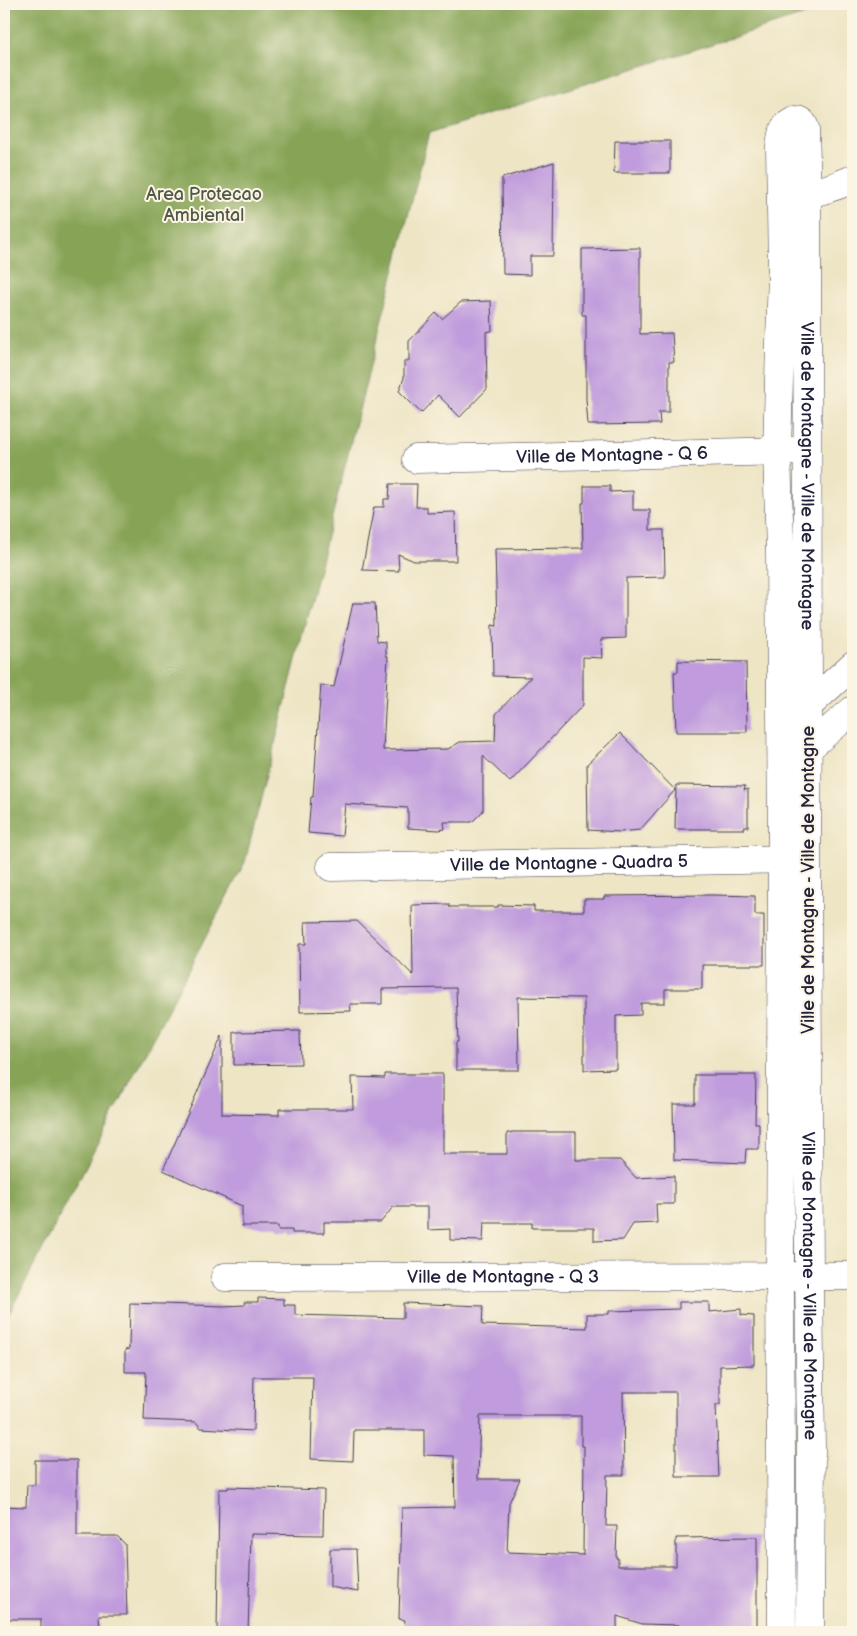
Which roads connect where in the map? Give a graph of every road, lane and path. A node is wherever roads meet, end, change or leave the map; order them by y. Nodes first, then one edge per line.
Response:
1 (853, 179) edge
2 (794, 196) junction
3 (807, 451) junction
4 (777, 452) junction
5 (416, 459) dead end
6 (853, 665) edge
7 (808, 707) junction
8 (853, 710) edge
9 (782, 729) junction
10 (807, 750) junction
11 (781, 769) junction
12 (795, 859) junction
13 (331, 867) dead end
14 (780, 1276) junction
15 (808, 1276) junction
16 (853, 1276) edge
17 (225, 1277) dead end
18 (782, 1632) edge
19 (810, 1632) edge

1 - 2 street
2 - 2 street, Ville de Montagne - Ville de Montagne
2 - 3 street, Ville de Montagne - Ville de Montagne
2 - 4 street, Ville de Montagne - Ville de Montagne
3 - 4 street, Ville de Montagne - Q 6
3 - 7 street, Ville de Montagne - Ville de Montagne
4 - 5 street, Ville de Montagne - Q 6
4 - 9 street, Ville de Montagne - Ville de Montagne
6 - 7 street
7 - 9 street
7 - 10 street, Ville de Montagne - Ville de Montagne
8 - 10 street
9 - 11 street, Ville de Montagne - Ville de Montagne
10 - 11 street
10 - 12 street, Ville de Montagne - Ville de Montagne
11 - 12 street, Ville de Montagne - Ville de Montagne
12 - 13 street, Ville de Montagne - Quadra 5
12 - 14 street, Ville de Montagne - Ville de Montagne
12 - 15 street, Ville de Montagne - Ville de Montagne
14 - 15 street, Ville de Montagne - Q 3
14 - 17 street, Ville de Montagne - Q 3
14 - 18 street, Ville de Montagne - Ville de Montagne
15 - 16 street, Ville de Montagne - Q 3
15 - 19 street, Ville de Montagne - Ville de Montagne

